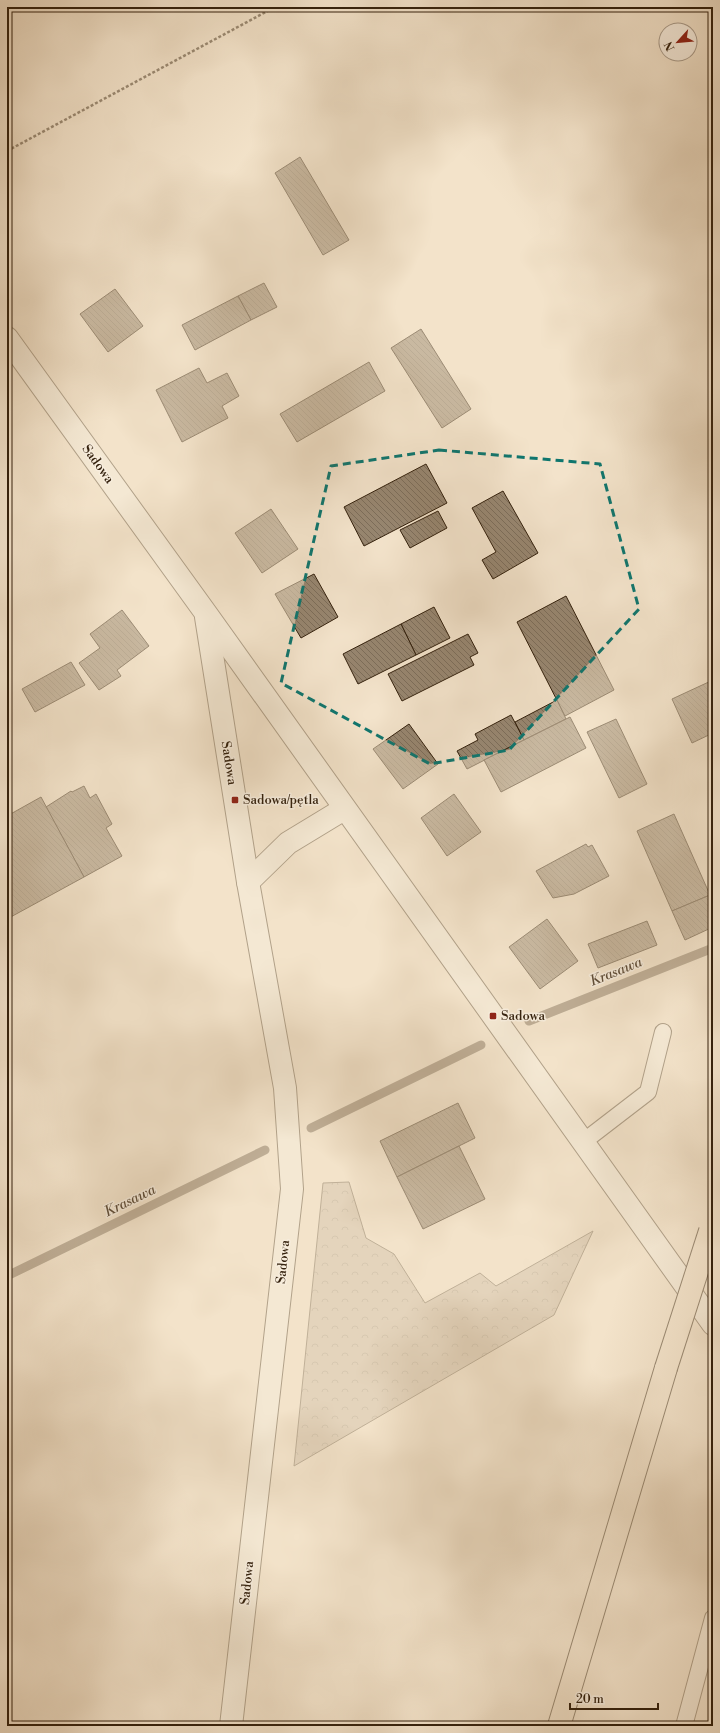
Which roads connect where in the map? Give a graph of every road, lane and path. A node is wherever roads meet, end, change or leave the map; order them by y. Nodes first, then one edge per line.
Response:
1 (275, 7) edge
2 (7, 151) edge
3 (7, 338) edge
4 (205, 612) junction
5 (344, 809) junction
6 (248, 882) junction
7 (663, 1032) dead end
8 (583, 1142) junction
9 (712, 1227) edge
10 (710, 1312) edge
11 (713, 1618) edge
12 (231, 1726) edge
13 (559, 1726) edge
14 (684, 1726) edge

1 - 2 path
3 - 4 street, Sadowa
4 - 5 street
4 - 6 street, Sadowa
5 - 6 street
5 - 8 street
6 - 12 street, Sadowa
7 - 8 lane
8 - 10 street
9 - 13 highway, bridge
11 - 14 lane

